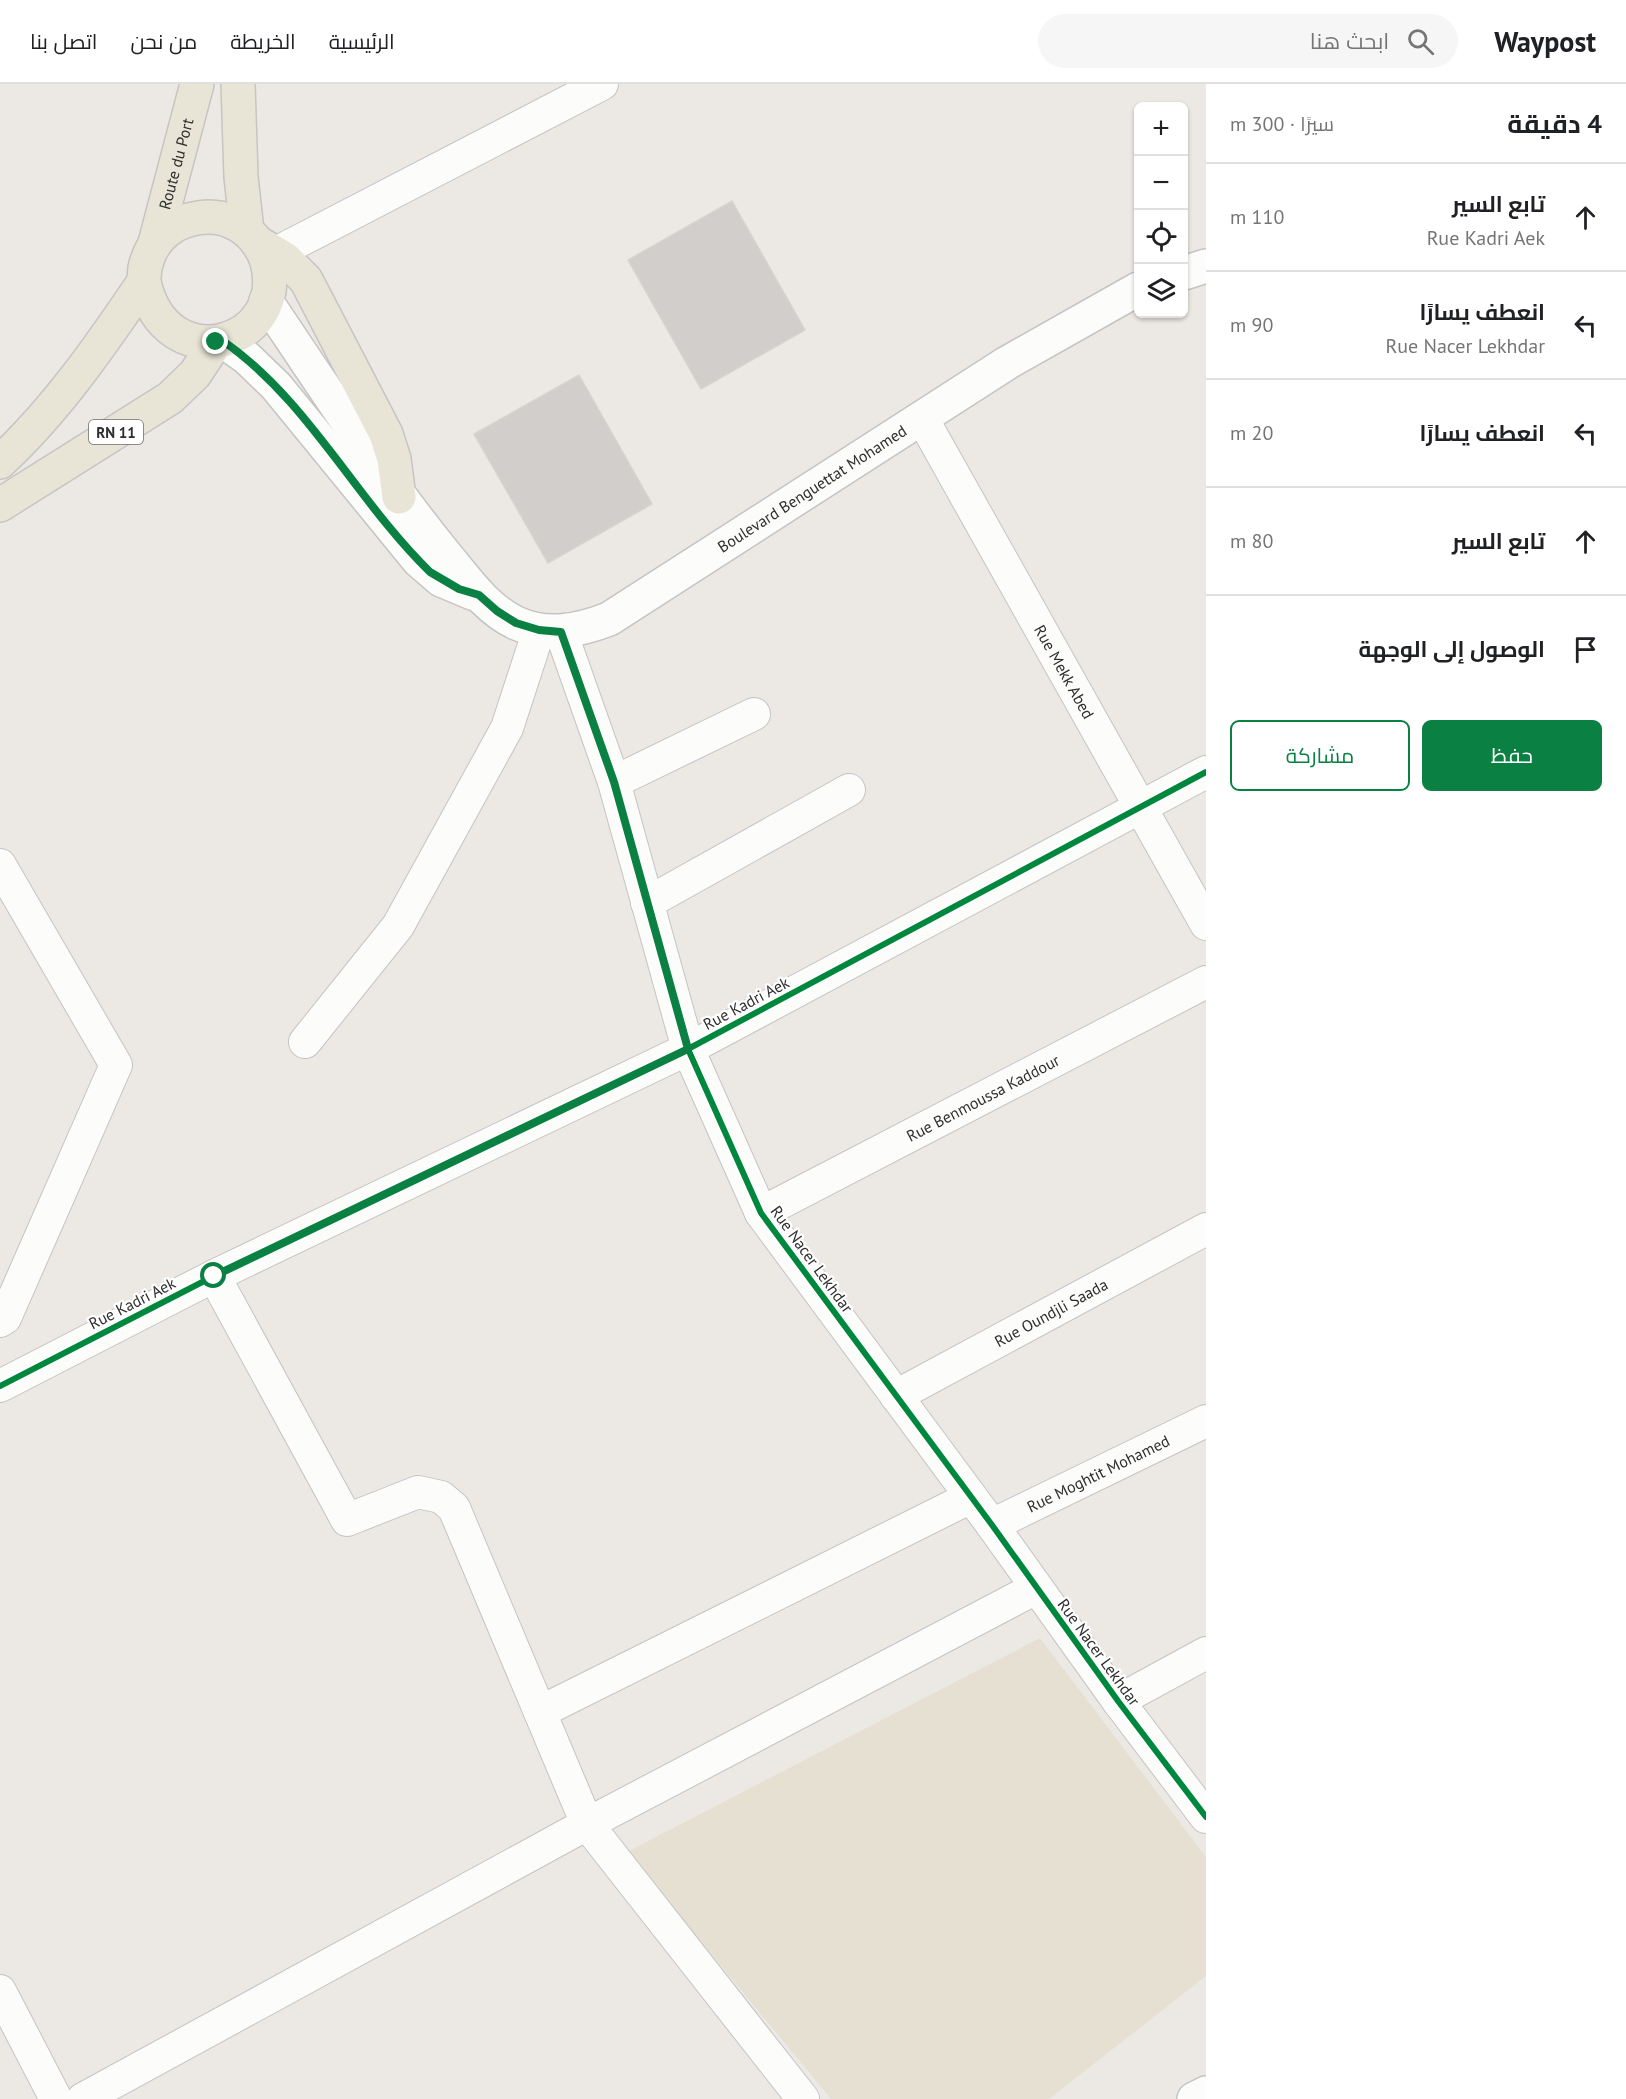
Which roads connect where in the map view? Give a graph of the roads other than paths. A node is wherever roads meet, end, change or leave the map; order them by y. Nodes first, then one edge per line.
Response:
1 (197, 84) edge
2 (238, 84) edge
3 (602, 84) edge
4 (260, 242) junction
5 (155, 243) junction
6 (1206, 251) edge
7 (1187, 264) edge
8 (1206, 266) edge
9 (1188, 272) edge
10 (144, 282) junction
11 (1134, 291) edge
12 (266, 302) junction
13 (220, 341) junction
14 (922, 418) junction
15 (0, 462) edge
16 (399, 496) junction
17 (0, 505) edge
18 (479, 595) junction
19 (550, 631) junction
20 (754, 714) dead end
21 (1206, 772) edge
22 (614, 782) junction
23 (849, 790) dead end
24 (1142, 807) junction
25 (0, 865) edge
26 (647, 903) junction
27 (1206, 924) edge
28 (1206, 982) edge
29 (305, 1042) dead end
30 (688, 1049) junction
31 (761, 1213) junction
32 (1206, 1229) edge
33 (214, 1276) junction
34 (0, 1321) edge
35 (0, 1386) edge
36 (896, 1396) junction
37 (1206, 1421) edge
38 (971, 1497) junction
39 (992, 1526) junction
40 (1036, 1588) junction
41 (1206, 1653) edge
42 (1118, 1701) junction
43 (540, 1712) junction
44 (1206, 1817) edge
45 (588, 1824) junction
46 (0, 1991) edge
47 (1206, 2093) edge
48 (56, 2099) edge
49 (83, 2099) edge
50 (803, 2099) edge
51 (1194, 2099) edge

1 - 5 main road, Route du Port
2 - 4 main road
3 - 4 street
4 - 5 main road
4 - 12 main road
4 - 16 main road
5 - 10 main road
6 - 7 street
8 - 9 main road
10 - 13 main road
10 - 15 main road
11 - 14 main road, Boulevard Benguettat Mohamed
12 - 13 main road
12 - 16 main road
13 - 17 main road, RN 11
13 - 18 main road
14 - 19 main road, Boulevard Benguettat Mohamed
14 - 24 street, Rue Mekk Abed
16 - 18 main road
18 - 19 main road, Boulevard Benguettat Mohamed
19 - 22 street, Rue Nacer Lekhdar
19 - 29 street
20 - 22 street
21 - 24 street, Rue Kadri Aek
22 - 26 street, Rue Nacer Lekhdar
23 - 26 street
24 - 27 street, Rue Mekk Abed
24 - 30 street, Rue Kadri Aek
25 - 34 street
26 - 30 street, Rue Nacer Lekhdar
28 - 31 street, Rue Benmoussa Kaddour
30 - 31 street, Rue Nacer Lekhdar
30 - 33 street, Rue Kadri Aek
31 - 36 street, Rue Nacer Lekhdar
32 - 36 street, Rue Oundjli Saada
33 - 35 street, Rue Kadri Aek
33 - 43 street
36 - 38 street, Rue Nacer Lekhdar
37 - 39 street, Rue Moghtit Mohamed
38 - 39 street, Rue Nacer Lekhdar
38 - 43 street
39 - 40 street, Rue Nacer Lekhdar
40 - 42 street, Rue Nacer Lekhdar
40 - 45 street
41 - 42 street
42 - 44 street, Rue Nacer Lekhdar
43 - 45 street
45 - 49 street
45 - 50 street
46 - 48 street
47 - 51 main road

